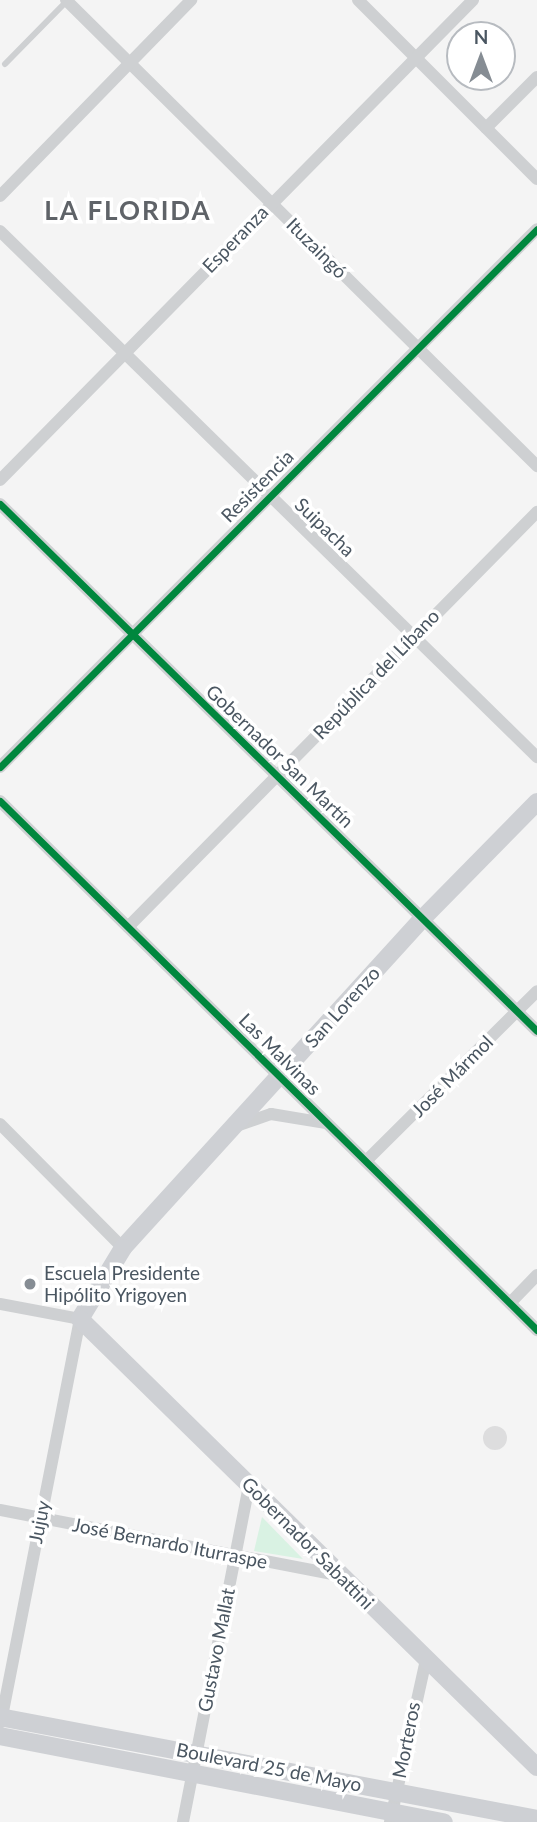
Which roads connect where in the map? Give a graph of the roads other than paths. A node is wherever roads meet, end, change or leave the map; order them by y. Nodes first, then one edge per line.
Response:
1 (67, 0) edge
2 (191, 0) edge
3 (358, 0) edge
4 (473, 0) edge
5 (416, 58) junction
6 (130, 62) junction
7 (5, 64) dead end
8 (537, 76) edge
9 (486, 128) junction
10 (537, 179) edge
11 (0, 196) edge
12 (271, 203) junction
13 (537, 229) edge
14 (0, 231) edge
15 (417, 347) junction
16 (125, 353) junction
17 (537, 466) edge
18 (0, 480) edge
19 (270, 496) junction
20 (0, 504) edge
21 (537, 512) edge
22 (131, 633) junction
23 (412, 634) junction
24 (537, 757) edge
25 (0, 767) edge
26 (278, 776) junction
27 (0, 801) edge
28 (537, 802) edge
29 (423, 918) junction
30 (128, 927) junction
31 (537, 991) edge
32 (517, 1011) junction
33 (537, 1031) edge
34 (280, 1075) junction
35 (0, 1124) edge
36 (328, 1124) junction
37 (232, 1128) junction
38 (366, 1161) junction
39 (123, 1248) junction
40 (537, 1275) edge
41 (510, 1303) junction
42 (0, 1304) edge
43 (80, 1318) junction
44 (537, 1330) edge
45 (249, 1485) junction
46 (0, 1510) edge
47 (40, 1518) junction
48 (234, 1555) junction
49 (339, 1575) junction
50 (426, 1660) junction
51 (1, 1720) edge
52 (0, 1736) edge
53 (196, 1753) junction
54 (537, 1767) edge
55 (192, 1773) junction
56 (396, 1791) junction
57 (391, 1817) edge
58 (537, 1819) edge
59 (183, 1822) edge
60 (444, 1822) edge

1 - 6 street, Ituzaingó
1 - 7 lane
2 - 6 street
3 - 5 street
4 - 5 street, Esperanza
5 - 9 street
5 - 12 street, Esperanza
6 - 11 street
6 - 12 street, Ituzaingó
8 - 9 street
9 - 10 street
12 - 15 street, Ituzaingó
12 - 16 street, Esperanza
13 - 15 street, Resistencia
14 - 16 street, Suipacha
15 - 17 street, Ituzaingó
15 - 19 street, Resistencia
16 - 18 street, Esperanza
16 - 19 street, Suipacha
19 - 22 street, Resistencia
19 - 23 street, Suipacha
20 - 22 street, Gobernador San Martín
21 - 23 street, República del Líbano
22 - 25 street, Resistencia
22 - 26 street, Gobernador San Martín
23 - 24 street, Suipacha
23 - 26 street, República del Líbano
26 - 29 street, Gobernador San Martín
26 - 30 street, República del Líbano
27 - 30 street, Las Malvinas
28 - 29 main road, San Lorenzo
29 - 32 street, Gobernador San Martín
29 - 34 main road, San Lorenzo
30 - 34 street, Las Malvinas
31 - 32 street, José Mármol
32 - 33 street, Gobernador San Martín
32 - 38 street, José Mármol
34 - 36 street, Las Malvinas
34 - 37 main road, San Lorenzo
35 - 39 street
36 - 37 street
36 - 38 street, Las Malvinas
37 - 39 main road, San Lorenzo
38 - 41 street, Las Malvinas
39 - 43 main road, San Lorenzo
40 - 41 street
41 - 44 street, Las Malvinas
42 - 43 street
43 - 45 main road, Gobernador Sabattini
43 - 47 street, Jujuy
45 - 48 street, Gustavo Mallat
45 - 49 main road, Gobernador Sabattini
46 - 47 street, José Bernardo Iturraspe
47 - 48 street, José Bernardo Iturraspe
47 - 51 street, Jujuy
48 - 49 street, José Bernardo Iturraspe
48 - 53 street, Gustavo Mallat
49 - 50 main road, Gobernador Sabattini
50 - 54 main road, Gobernador Sabattini
50 - 56 street, Morteros
51 - 53 main road, Boulevard 25 de Mayo
52 - 55 main road, Boulevard 25 de Mayo
53 - 55 street, Gustavo Mallat
53 - 56 main road, Boulevard 25 de Mayo
55 - 57 main road, Boulevard 25 de Mayo
55 - 59 street, Gustavo Mallat
56 - 57 street, Morteros
56 - 58 main road, Boulevard 25 de Mayo
57 - 60 main road, Boulevard 25 de Mayo

